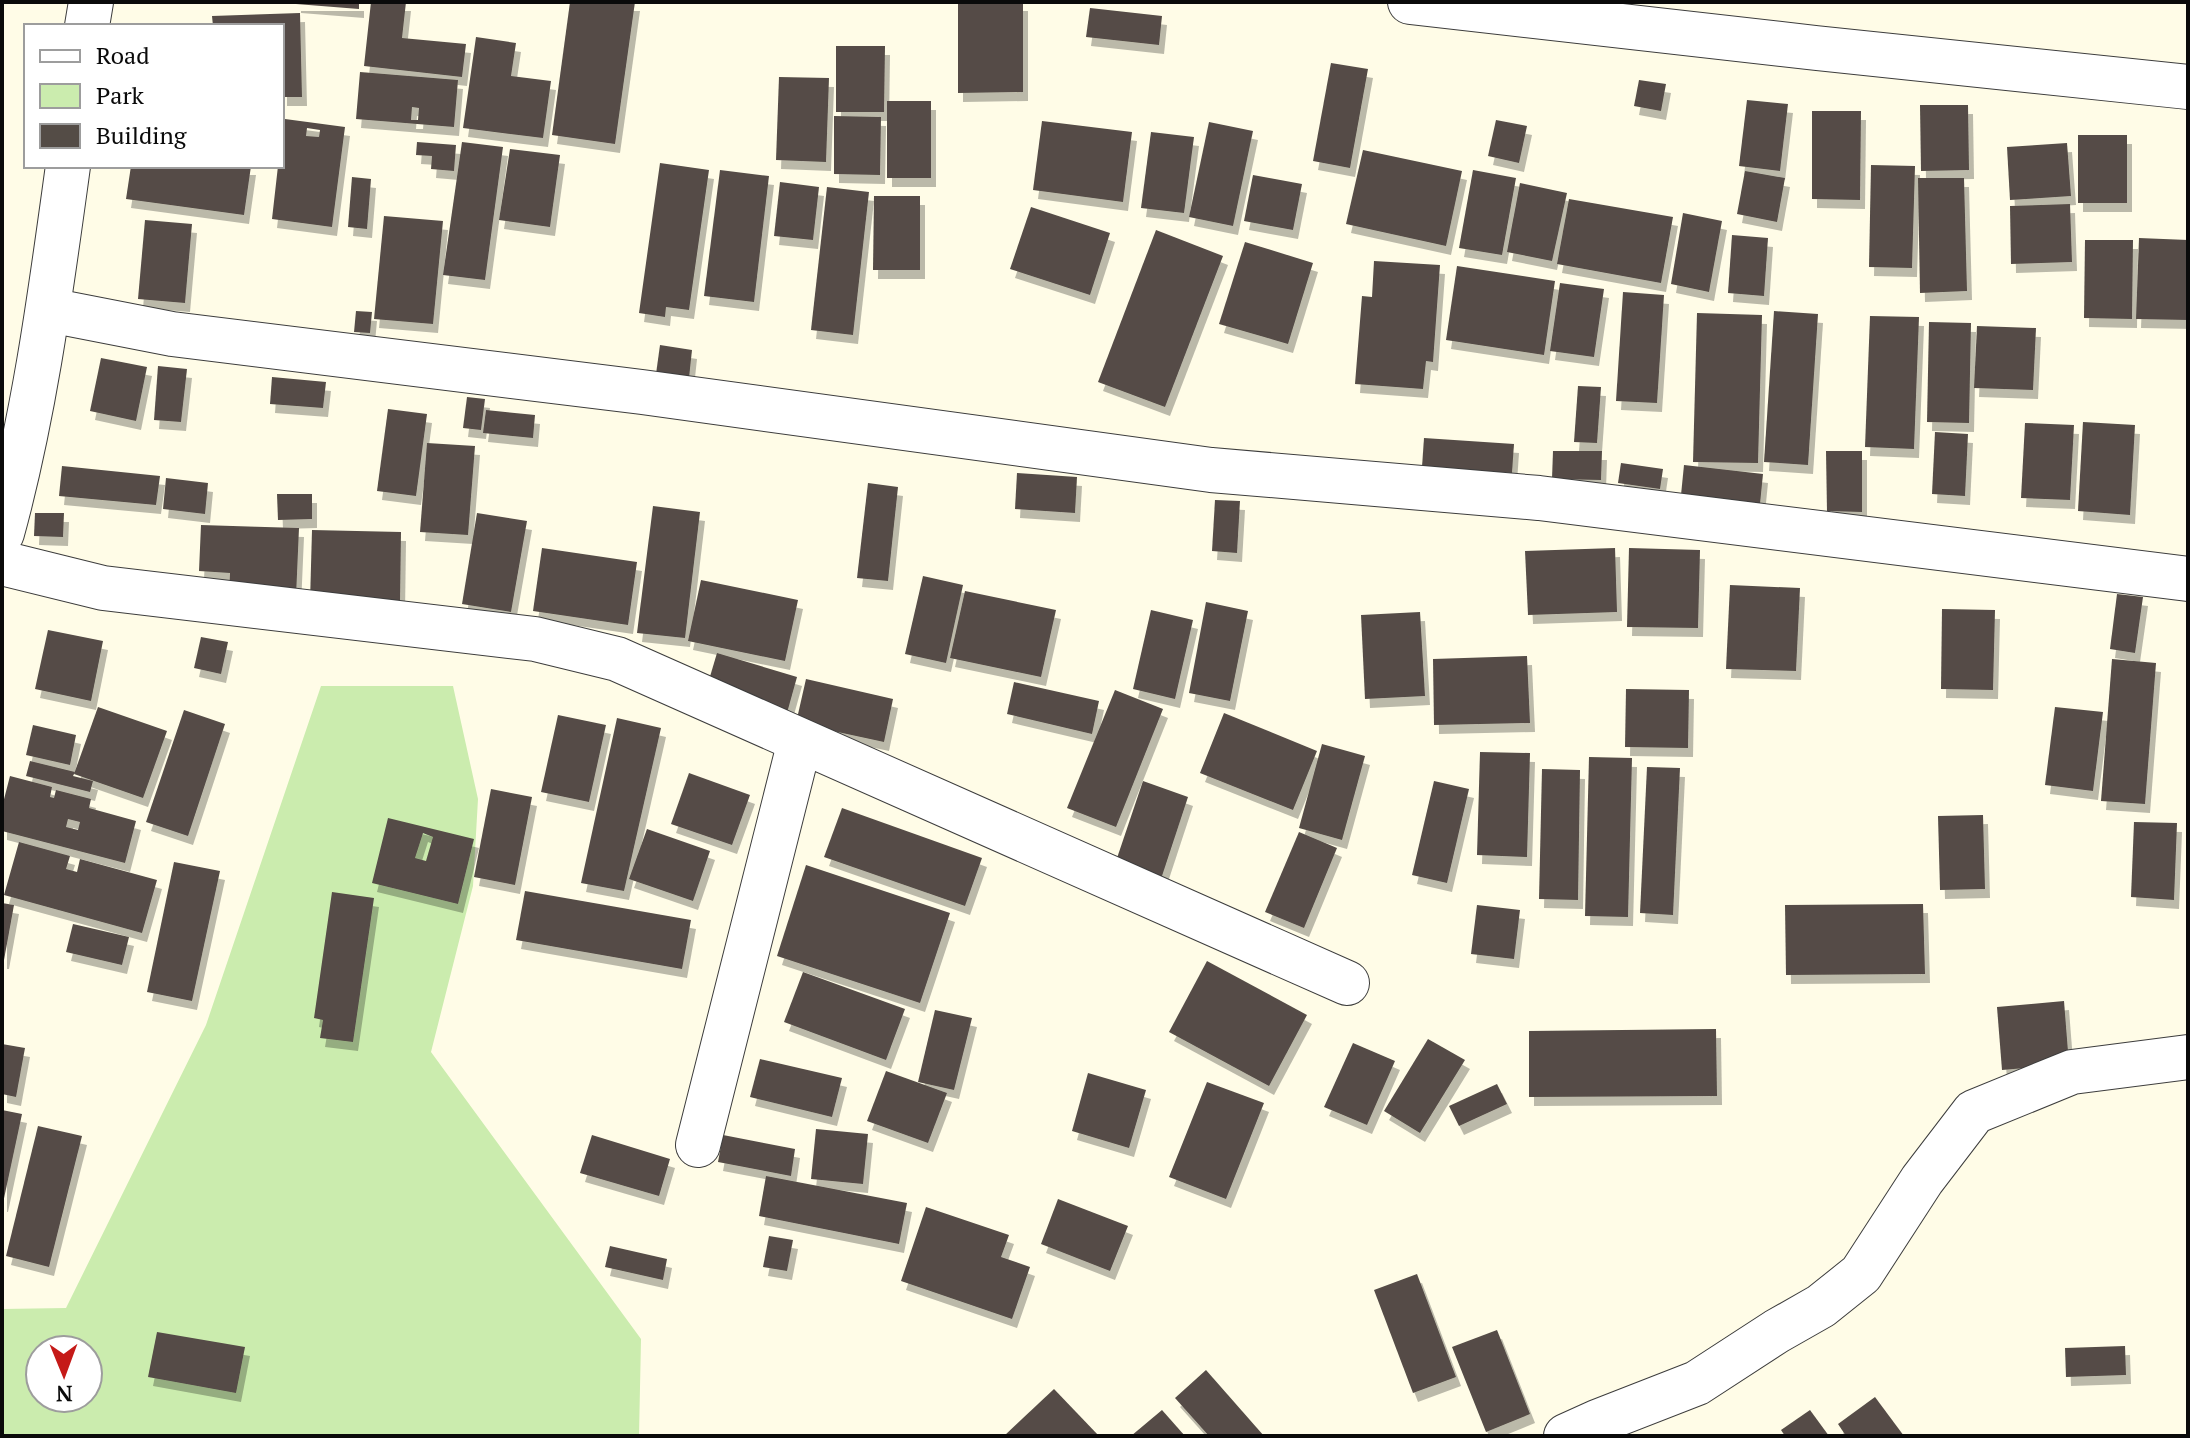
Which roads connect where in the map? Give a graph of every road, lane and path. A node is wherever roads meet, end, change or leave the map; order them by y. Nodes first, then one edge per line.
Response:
1 (91, 2) edge
2 (1410, 2) edge
3 (87, 24) edge
4 (2188, 87) edge
5 (68, 168) edge
6 (49, 310) junction
7 (2, 533) edge
8 (2, 563) edge
9 (2188, 579) edge
10 (800, 741) junction
11 (1347, 983) dead end
12 (2188, 1057) edge
13 (698, 1145) dead end
14 (1566, 1436) edge

1 - 3 street
2 - 4 street
5 - 6 street
6 - 7 street
6 - 9 street
8 - 10 street
10 - 11 street
10 - 13 street
12 - 14 street

